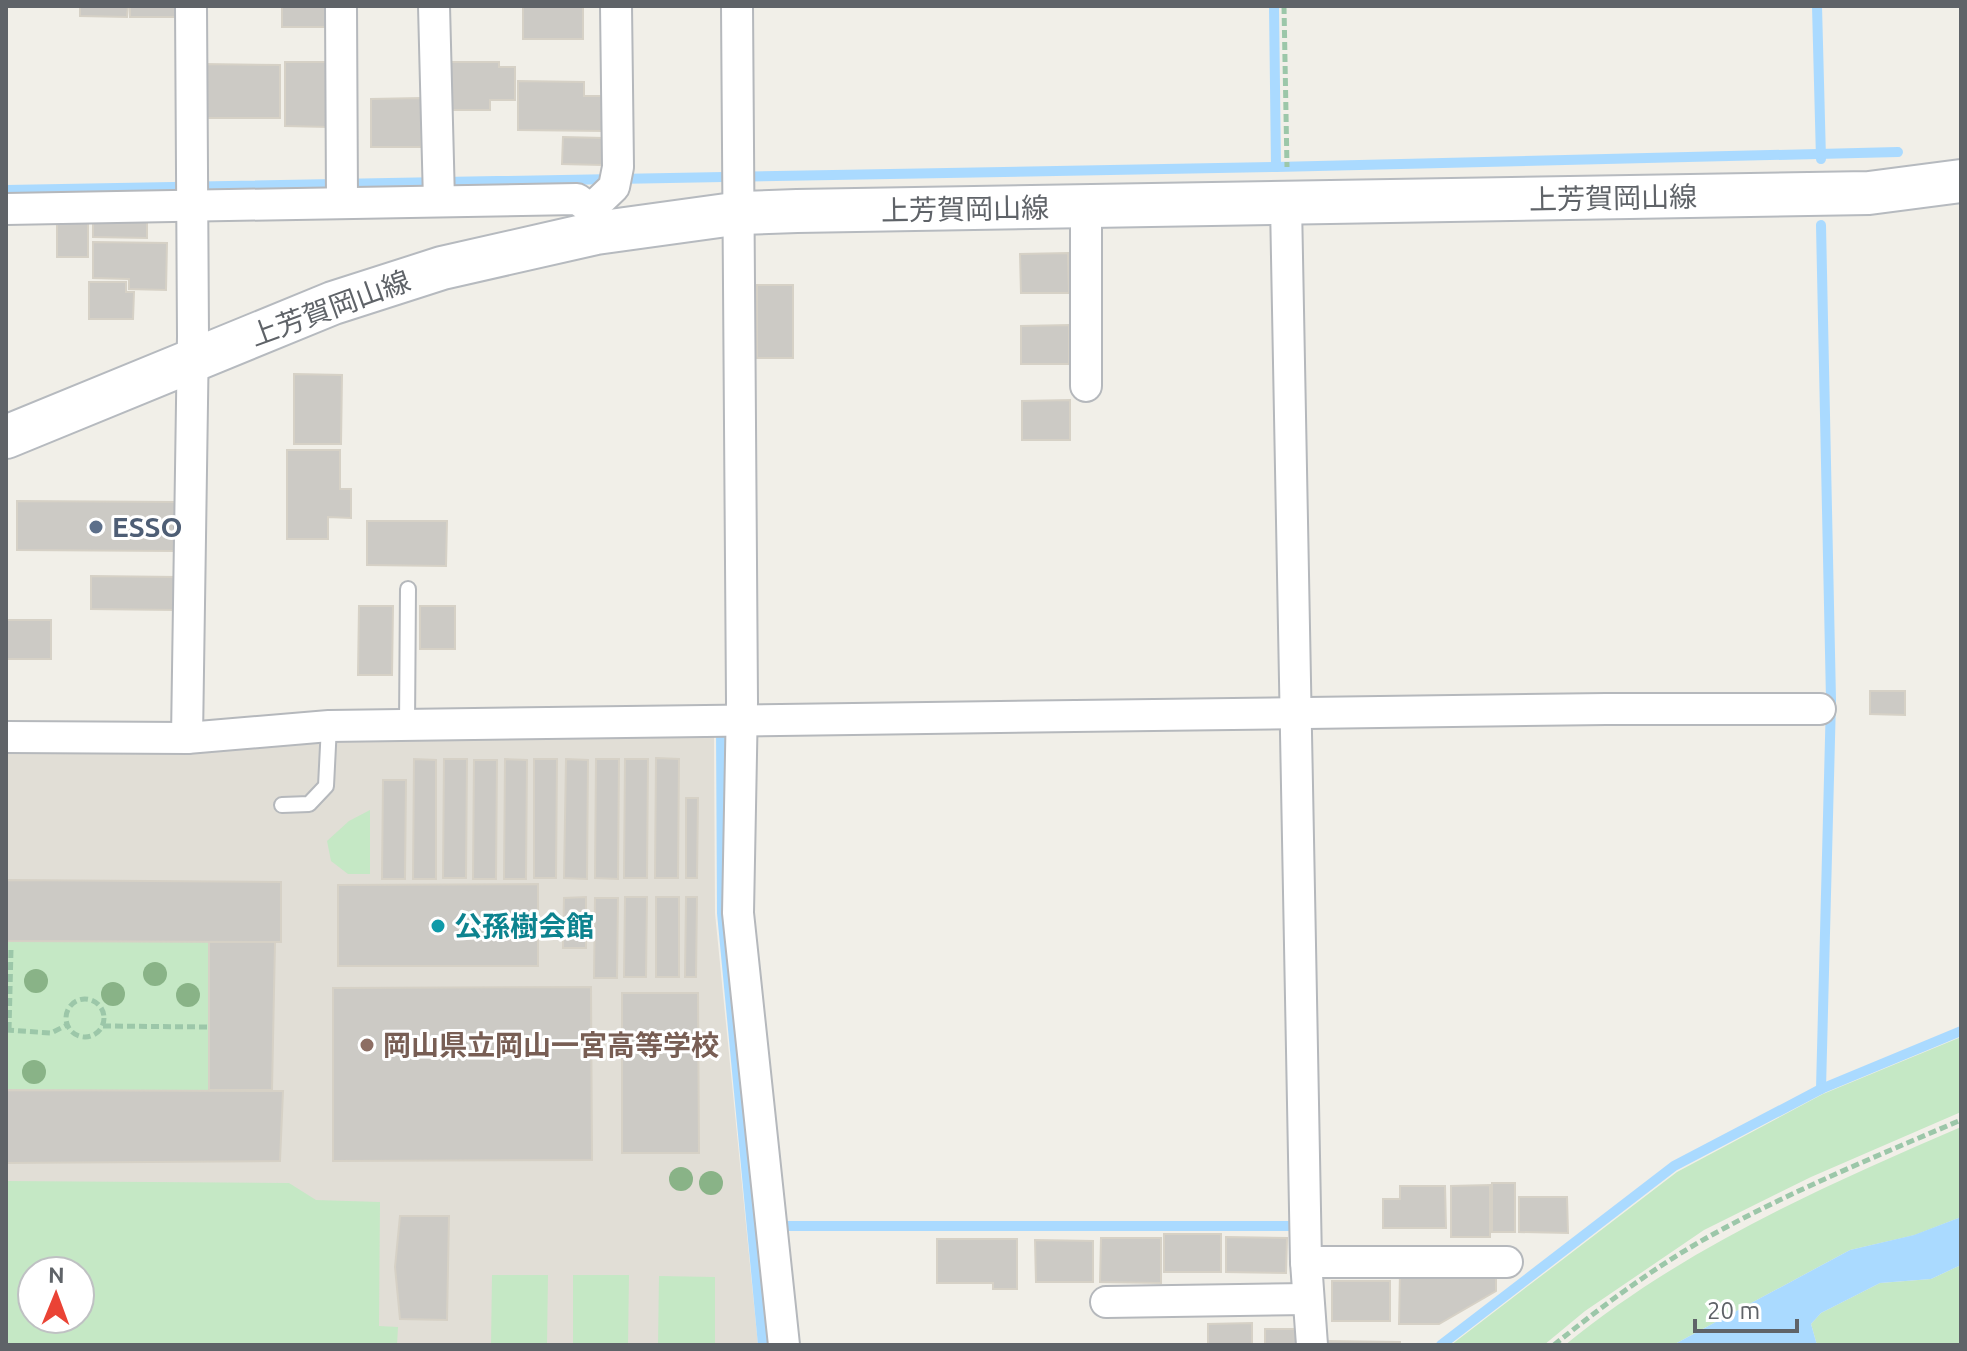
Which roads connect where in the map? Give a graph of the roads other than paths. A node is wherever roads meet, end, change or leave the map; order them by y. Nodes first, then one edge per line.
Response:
1 (191, 6) edge
2 (341, 6) edge
3 (434, 6) edge
4 (616, 6) edge
5 (737, 6) edge
6 (1961, 181) edge
7 (439, 186) junction
8 (342, 187) junction
9 (740, 187) junction
10 (193, 191) junction
11 (1286, 204) junction
12 (1086, 208) junction
13 (6, 209) edge
14 (594, 221) junction
15 (193, 361) junction
16 (1086, 386) dead end
17 (6, 437) edge
18 (408, 589) dead end
19 (1298, 704) junction
20 (1820, 709) dead end
21 (733, 717) junction
22 (407, 725) junction
23 (329, 726) junction
24 (188, 728) junction
25 (6, 737) edge
26 (282, 805) dead end
27 (1306, 1262) junction
28 (1507, 1262) dead end
29 (1308, 1299) junction
30 (1106, 1302) dead end
31 (784, 1345) edge
32 (1312, 1345) edge

1 - 10 street
2 - 8 street
3 - 7 street
4 - 14 street
5 - 9 street
6 - 11 main road, 上芳賀岡山線
7 - 8 street
7 - 14 street
8 - 10 street
9 - 12 main road, 上芳賀岡山線
9 - 14 main road, 上芳賀岡山線
9 - 21 street
10 - 13 street
10 - 15 street
11 - 12 main road, 上芳賀岡山線
11 - 19 street
12 - 16 street
14 - 15 main road, 上芳賀岡山線
15 - 17 main road, 上芳賀岡山線
15 - 24 street
18 - 22 lane
19 - 20 street
19 - 21 street
19 - 27 street
21 - 22 street
21 - 31 street
22 - 23 street
23 - 24 street
23 - 26 lane
24 - 25 street
27 - 28 street
27 - 29 street
29 - 30 street
29 - 32 street

